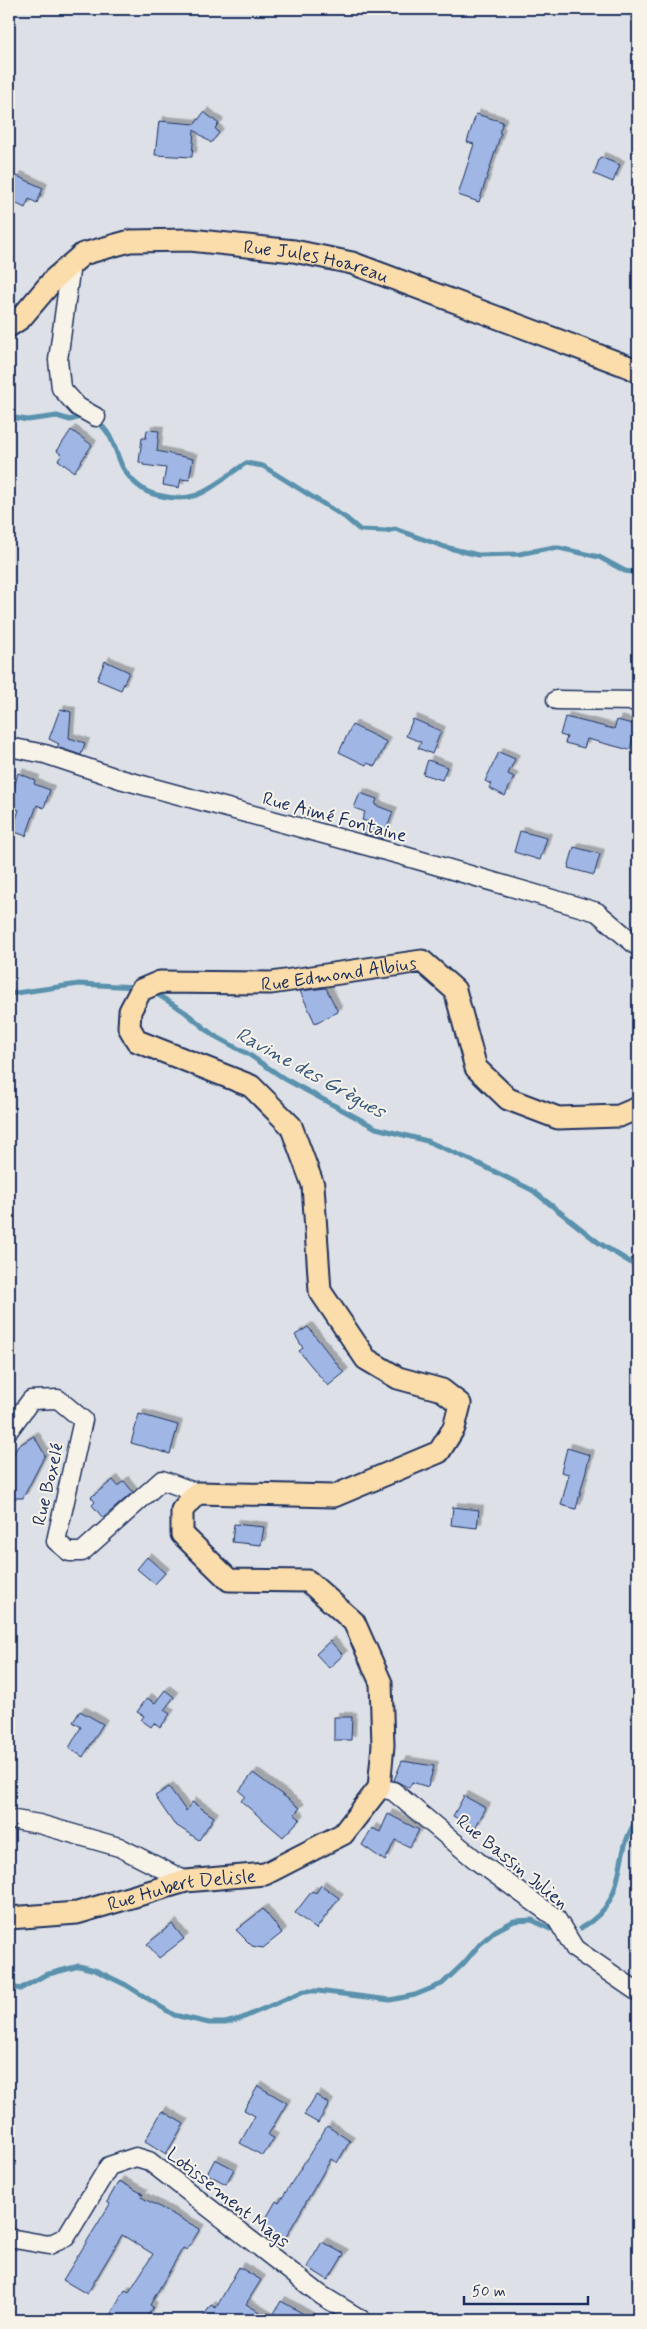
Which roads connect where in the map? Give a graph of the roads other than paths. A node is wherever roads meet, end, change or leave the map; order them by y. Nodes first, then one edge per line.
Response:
1 (71, 264) junction
2 (9, 326) edge
3 (638, 372) edge
4 (96, 417) dead end
5 (556, 700) dead end
6 (638, 701) edge
7 (9, 747) edge
8 (638, 947) edge
9 (638, 1108) edge
10 (9, 1430) edge
11 (197, 1493) junction
12 (379, 1788) junction
13 (9, 1819) edge
14 (186, 1881) junction
15 (9, 1918) edge
16 (638, 1992) edge
17 (9, 2238) edge
18 (362, 2320) edge

1 - 2 main road, Rue Jules Hoareau
1 - 3 main road, Rue Jules Hoareau
1 - 4 street
5 - 6 street
7 - 8 street, Rue Aimé Fontaine
9 - 11 main road, Rue Edmond Albius
10 - 11 street, Rue Boxelé
11 - 12 main road
12 - 14 main road, Rue Hubert Delisle
12 - 16 street, Rue Bassin Julien
13 - 14 street
14 - 15 main road, Rue Hubert Delisle
17 - 18 street, Lotissement Mags

